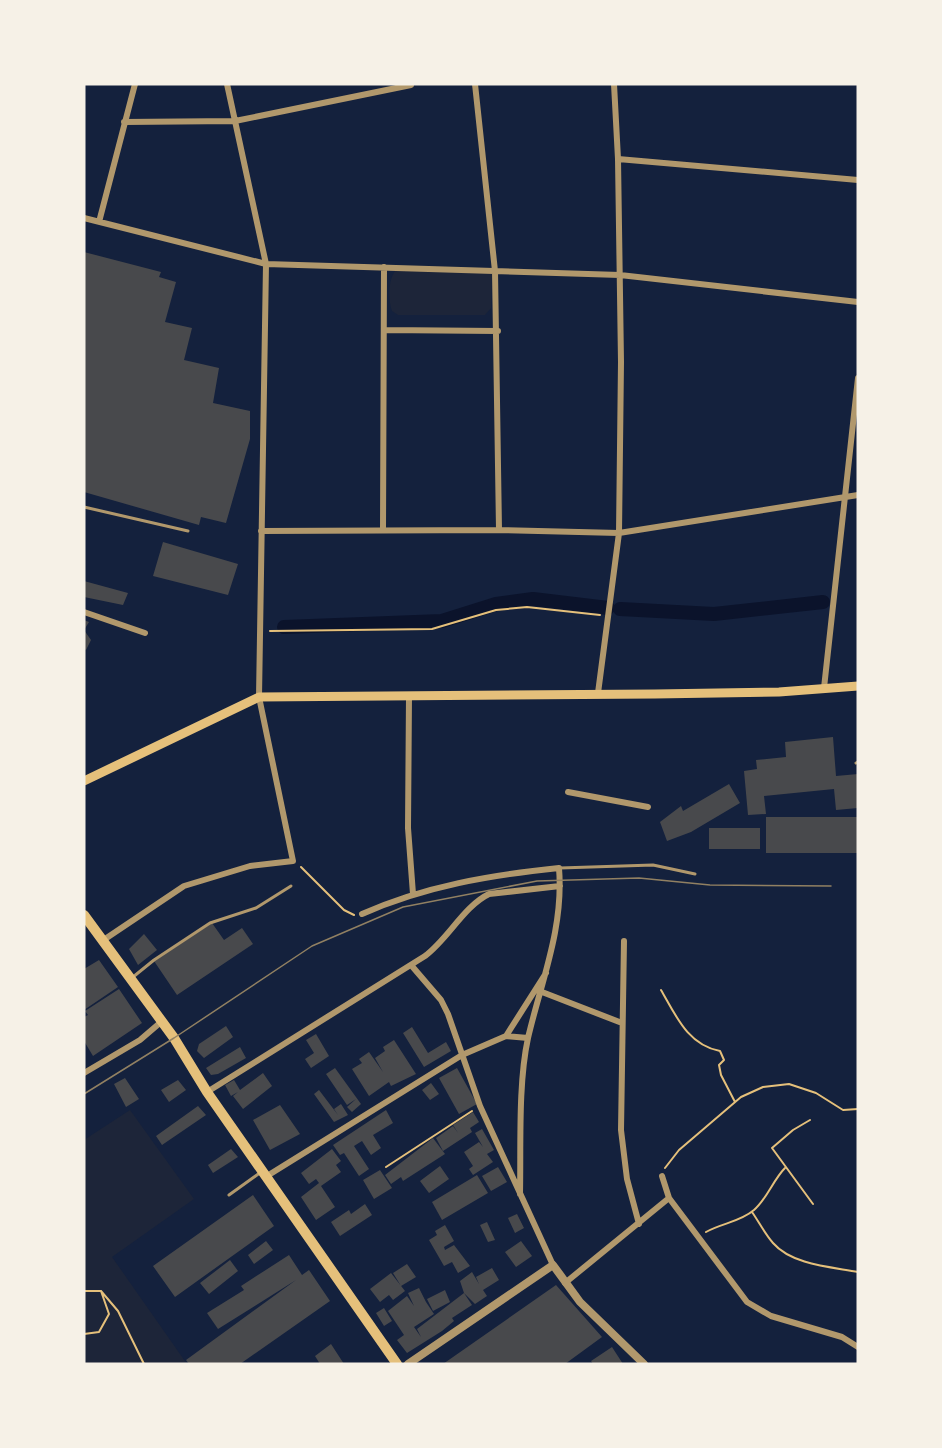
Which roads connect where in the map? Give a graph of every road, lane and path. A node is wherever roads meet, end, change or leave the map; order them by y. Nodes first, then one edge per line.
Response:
1 (135, 84) edge
2 (227, 84) edge
3 (476, 84) edge
4 (614, 84) edge
5 (411, 85) edge
6 (235, 121) junction
7 (124, 122) junction
8 (618, 159) junction
9 (858, 180) edge
10 (84, 218) edge
11 (99, 222) junction
12 (266, 264) junction
13 (384, 267) junction
14 (495, 271) junction
15 (620, 275) junction
16 (858, 302) edge
17 (384, 330) junction
18 (498, 331) junction
19 (858, 378) edge
20 (858, 495) edge
21 (846, 497) junction
22 (84, 507) edge
23 (383, 530) junction
24 (499, 530) junction
25 (188, 531) dead end
26 (261, 531) junction
27 (619, 533) junction
28 (84, 612) edge
29 (608, 616) junction
30 (261, 631) junction
31 (145, 633) dead end
32 (858, 686) edge
33 (824, 688) junction
34 (598, 693) junction
35 (408, 696) junction
36 (259, 697) junction
37 (84, 781) edge
38 (568, 792) dead end
39 (648, 807) dead end
40 (559, 868) junction
41 (310, 873) dead end
42 (695, 874) dead end
43 (291, 886) dead end
44 (560, 886) junction
45 (412, 894) junction
46 (362, 914) joint
47 (84, 915) edge
48 (102, 941) junction
49 (624, 941) dead end
50 (411, 965) junction
51 (548, 969) junction
52 (130, 980) junction
53 (661, 990) dead end
54 (542, 992) junction
55 (161, 1022) junction
56 (622, 1023) junction
57 (506, 1036) junction
58 (528, 1038) junction
59 (462, 1054) junction
60 (84, 1073) edge
61 (207, 1092) junction
62 (735, 1102) junction
63 (480, 1106) junction
64 (858, 1109) edge
65 (810, 1120) dead end
66 (386, 1167) dead end
67 (785, 1168) junction
68 (265, 1174) junction
69 (662, 1176) joint
70 (520, 1194) junction
71 (230, 1195) dead end
72 (669, 1198) junction
73 (813, 1204) dead end
74 (752, 1212) junction
75 (639, 1224) junction
76 (699, 1236) junction
77 (553, 1265) junction
78 (858, 1272) edge
79 (565, 1282) junction
80 (84, 1291) edge
81 (101, 1291) junction
82 (84, 1334) edge
83 (858, 1347) edge
84 (144, 1364) edge
85 (398, 1364) edge
86 (408, 1364) edge
87 (644, 1364) edge

1 - 7 street
2 - 6 street
3 - 14 street
4 - 8 street
5 - 6 street
6 - 7 street
6 - 12 street
7 - 11 street
8 - 9 street
8 - 15 street
10 - 11 street
11 - 12 street
12 - 13 street
12 - 26 street
13 - 14 street
13 - 17 street
14 - 15 street
14 - 18 street
15 - 16 street
15 - 27 street
17 - 18 street
17 - 23 street
18 - 24 street
19 - 21 street
20 - 21 street
21 - 27 street
21 - 33 street
22 - 25 lane
23 - 24 street
23 - 26 street
24 - 27 street
26 - 30 street
27 - 29 street
28 - 31 street
29 - 30 path
29 - 34 street
30 - 36 street
32 - 33 main road
33 - 34 main road
34 - 35 main road
35 - 36 main road
35 - 45 street
36 - 37 main road
36 - 48 street
38 - 39 street
40 - 42 lane
40 - 44 street
40 - 45 street
41 - 46 path
43 - 52 lane
44 - 50 street
44 - 51 street
45 - 46 street
47 - 48 main road
48 - 52 main road
49 - 56 street
50 - 59 street
50 - 61 street
51 - 54 street
51 - 57 street
52 - 55 main road
53 - 62 path
54 - 56 street
54 - 58 street
55 - 60 street
55 - 61 main road
56 - 75 street
57 - 58 street
57 - 59 street
58 - 70 street
59 - 63 street
59 - 68 street
61 - 68 main road
62 - 64 path
62 - 69 path
63 - 66 path
63 - 70 street
65 - 67 path
67 - 73 path
67 - 74 path
68 - 71 lane
68 - 85 main road
69 - 72 street
70 - 77 street
72 - 75 street
72 - 76 street
74 - 76 path
74 - 78 path
75 - 79 street
76 - 83 street
77 - 79 street
77 - 86 street
79 - 87 street
80 - 81 path
81 - 82 path
81 - 84 path

